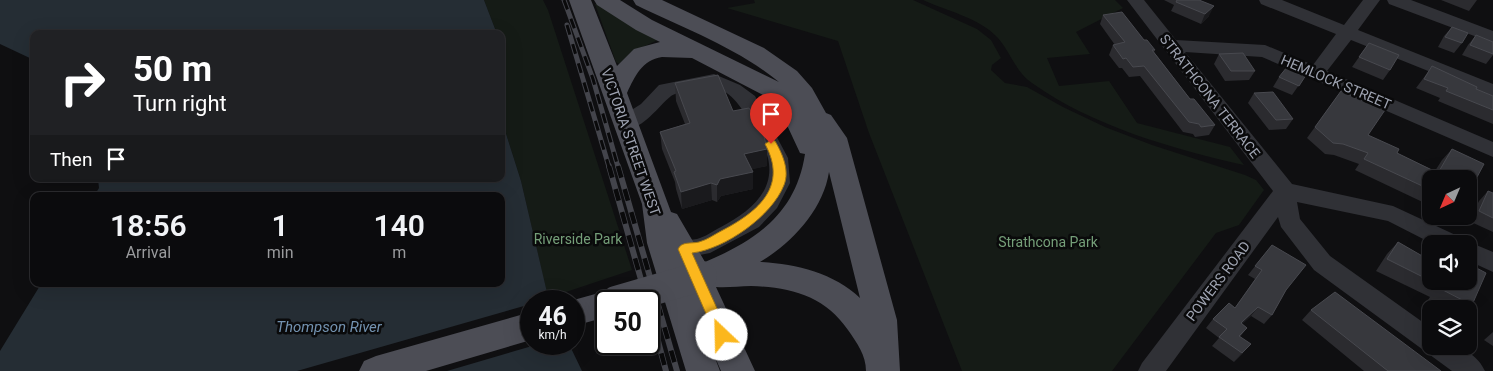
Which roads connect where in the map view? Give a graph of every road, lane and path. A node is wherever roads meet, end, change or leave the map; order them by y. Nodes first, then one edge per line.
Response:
1 (580, 0) edge
2 (605, 0) edge
3 (625, 0) edge
4 (644, 0) edge
5 (1135, 0) edge
6 (1267, 0) edge
7 (1372, 0) edge
8 (1394, 0) edge
9 (1348, 32) junction
10 (1493, 37) edge
11 (1171, 45) junction
12 (698, 52) junction
13 (1316, 73) junction
14 (1493, 91) edge
15 (615, 92) junction
16 (809, 101) junction
17 (626, 123) junction
18 (1493, 150) edge
19 (813, 160) junction
20 (1284, 191) junction
21 (1436, 235) edge
22 (673, 246) junction
23 (1477, 255) edge
24 (1493, 263) edge
25 (702, 276) junction
26 (654, 290) edge
27 (714, 317) junction
28 (520, 329) edge
29 (1422, 335) edge
30 (1450, 355) edge
31 (882, 362) edge
32 (376, 371) edge
33 (703, 371) edge
34 (738, 371) edge
35 (755, 371) edge
36 (1152, 371) edge
37 (1472, 371) edge

1 - 15 main road, VICTORIA STREET WEST
2 - 12 main road
3 - 19 main road
4 - 16 main road
5 - 11 street, STRATHCONA TERRACE
6 - 9 street
7 - 9 street
8 - 10 street
9 - 13 street
9 - 14 street
11 - 13 street, HEMLOCK STREET
11 - 20 street, STRATHCONA TERRACE
12 - 15 main road
12 - 19 main road
13 - 18 street, HEMLOCK STREET
15 - 17 main road, VICTORIA STREET WEST
16 - 19 main road
16 - 31 main road
17 - 22 main road, VICTORIA STREET WEST
17 - 22 street
19 - 25 main road
20 - 21 street
20 - 29 street
20 - 36 street, POWERS ROAD
22 - 27 main road
22 - 33 main road
23 - 24 street
25 - 26 main road, bridge
25 - 31 main road
27 - 34 main road
27 - 35 main road
28 - 32 main road
30 - 37 street

